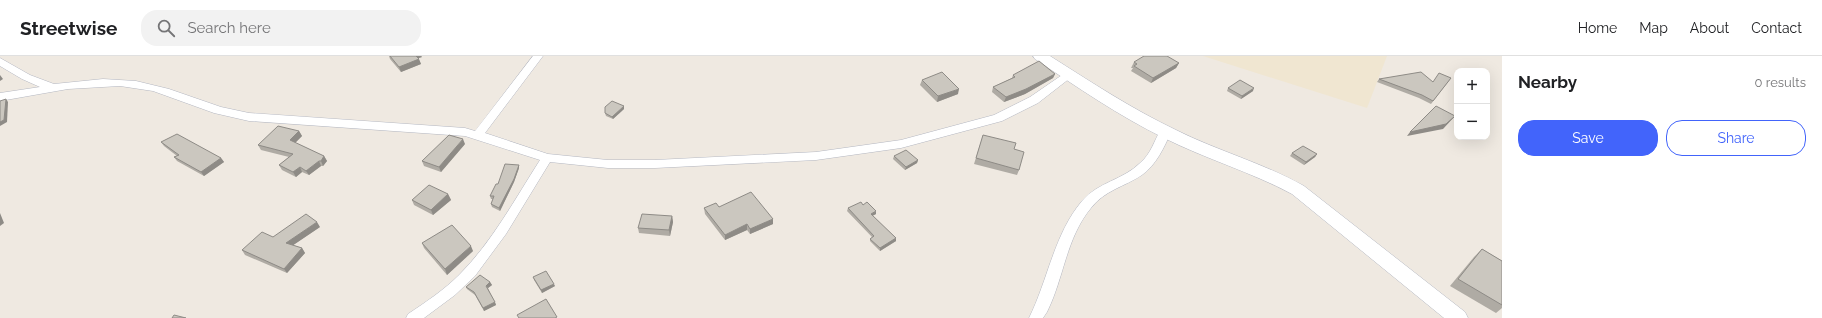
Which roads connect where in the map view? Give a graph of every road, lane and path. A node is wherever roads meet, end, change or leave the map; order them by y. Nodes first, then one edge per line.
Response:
1 (538, 56) edge
2 (1040, 56) edge
3 (0, 61) edge
4 (1069, 75) junction
5 (54, 88) junction
6 (0, 97) edge
7 (1165, 132) junction
8 (478, 135) junction
9 (547, 158) junction
10 (413, 318) edge
11 (1036, 318) edge
12 (1458, 318) edge

1 - 8 street
2 - 4 street
3 - 5 street
4 - 7 street
4 - 9 street
5 - 6 street
5 - 8 street
7 - 11 street
7 - 12 street
8 - 9 street
9 - 10 street

